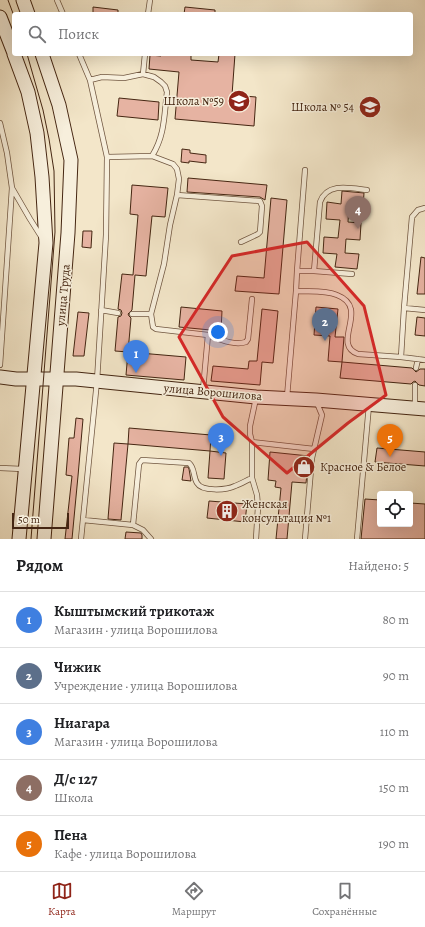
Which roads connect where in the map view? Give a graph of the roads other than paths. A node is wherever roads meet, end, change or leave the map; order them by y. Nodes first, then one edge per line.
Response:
1 (23, 0) edge
2 (57, 0) edge
3 (150, 0) edge
4 (27, 12) edge
5 (62, 12) edge
6 (148, 12) edge
7 (0, 17) edge
8 (12, 49) edge
9 (15, 56) edge
10 (43, 56) edge
11 (80, 56) edge
12 (145, 56) edge
13 (144, 74) junction
14 (90, 80) junction
15 (0, 123) edge
16 (152, 156) junction
17 (107, 157) junction
18 (305, 170) dead end
19 (12, 188) junction
20 (367, 190) dead end
21 (177, 195) junction
22 (425, 208) edge
23 (241, 242) dead end
24 (46, 243) junction
25 (297, 271) junction
26 (314, 271) junction
27 (352, 274) dead end
28 (296, 291) junction
29 (2, 296) edge
30 (252, 299) dead end
31 (404, 308) junction
32 (101, 310) junction
33 (425, 310) edge
34 (118, 313) dead end
35 (132, 314) dead end
36 (151, 314) junction
37 (208, 335) junction
38 (401, 357) junction
39 (418, 359) junction
40 (425, 360) edge
41 (0, 365) edge
42 (416, 368) dead end
43 (0, 377) edge
44 (33, 379) junction
45 (56, 379) junction
46 (97, 382) junction
47 (415, 385) dead end
48 (203, 392) junction
49 (256, 397) junction
50 (286, 398) junction
51 (316, 400) junction
52 (369, 404) junction
53 (420, 409) edge
54 (252, 442) junction
55 (314, 449) junction
56 (0, 468) edge
57 (25, 469) junction
58 (252, 478) junction
59 (83, 520) junction
60 (133, 525) junction
61 (19, 539) edge
62 (44, 539) edge
63 (81, 539) edge
64 (151, 539) edge
65 (256, 539) edge
66 (306, 539) edge
67 (357, 539) edge

1 - 4 main road
2 - 5 lane
3 - 6 lane
7 - 8 main road, улица Труда
9 - 24 main road, улица Труда
10 - 45 main road, улица Труда
11 - 14 lane
12 - 13 lane
13 - 14 lane
13 - 16 lane
14 - 17 lane
15 - 19 lane
16 - 17 lane
16 - 21 lane
17 - 32 lane
18 - 25 lane
19 - 24 lane
19 - 29 lane
20 - 26 lane
21 - 23 lane
21 - 36 lane
22 - 31 lane
24 - 44 main road, улица Труда
25 - 26 lane
25 - 28 lane
26 - 27 lane
28 - 38 lane
28 - 50 lane
29 - 41 lane
30 - 37 lane
31 - 33 lane
31 - 38 lane
32 - 34 lane
32 - 46 lane
35 - 36 lane
36 - 37 lane
37 - 48 lane
38 - 39 lane
39 - 40 lane
39 - 42 lane
43 - 44 main road, улица Ворошилова
44 - 45 main road, улица Ворошилова
44 - 57 main road, улица Труда
45 - 46 main road, улица Ворошилова
45 - 62 main road, улица Труда
46 - 48 main road, улица Ворошилова
46 - 59 lane
47 - 53 lane
48 - 49 main road, улица Ворошилова
49 - 50 main road, улица Ворошилова
49 - 54 lane
50 - 51 main road, улица Ворошилова
51 - 52 main road, улица Ворошилова
51 - 55 lane
52 - 53 main road, улица Ворошилова
52 - 67 lane
54 - 55 lane
54 - 58 lane
55 - 66 lane
56 - 57 lane
57 - 61 main road, улица Труда
58 - 60 lane
58 - 65 lane
59 - 60 lane
59 - 63 lane
60 - 64 lane

